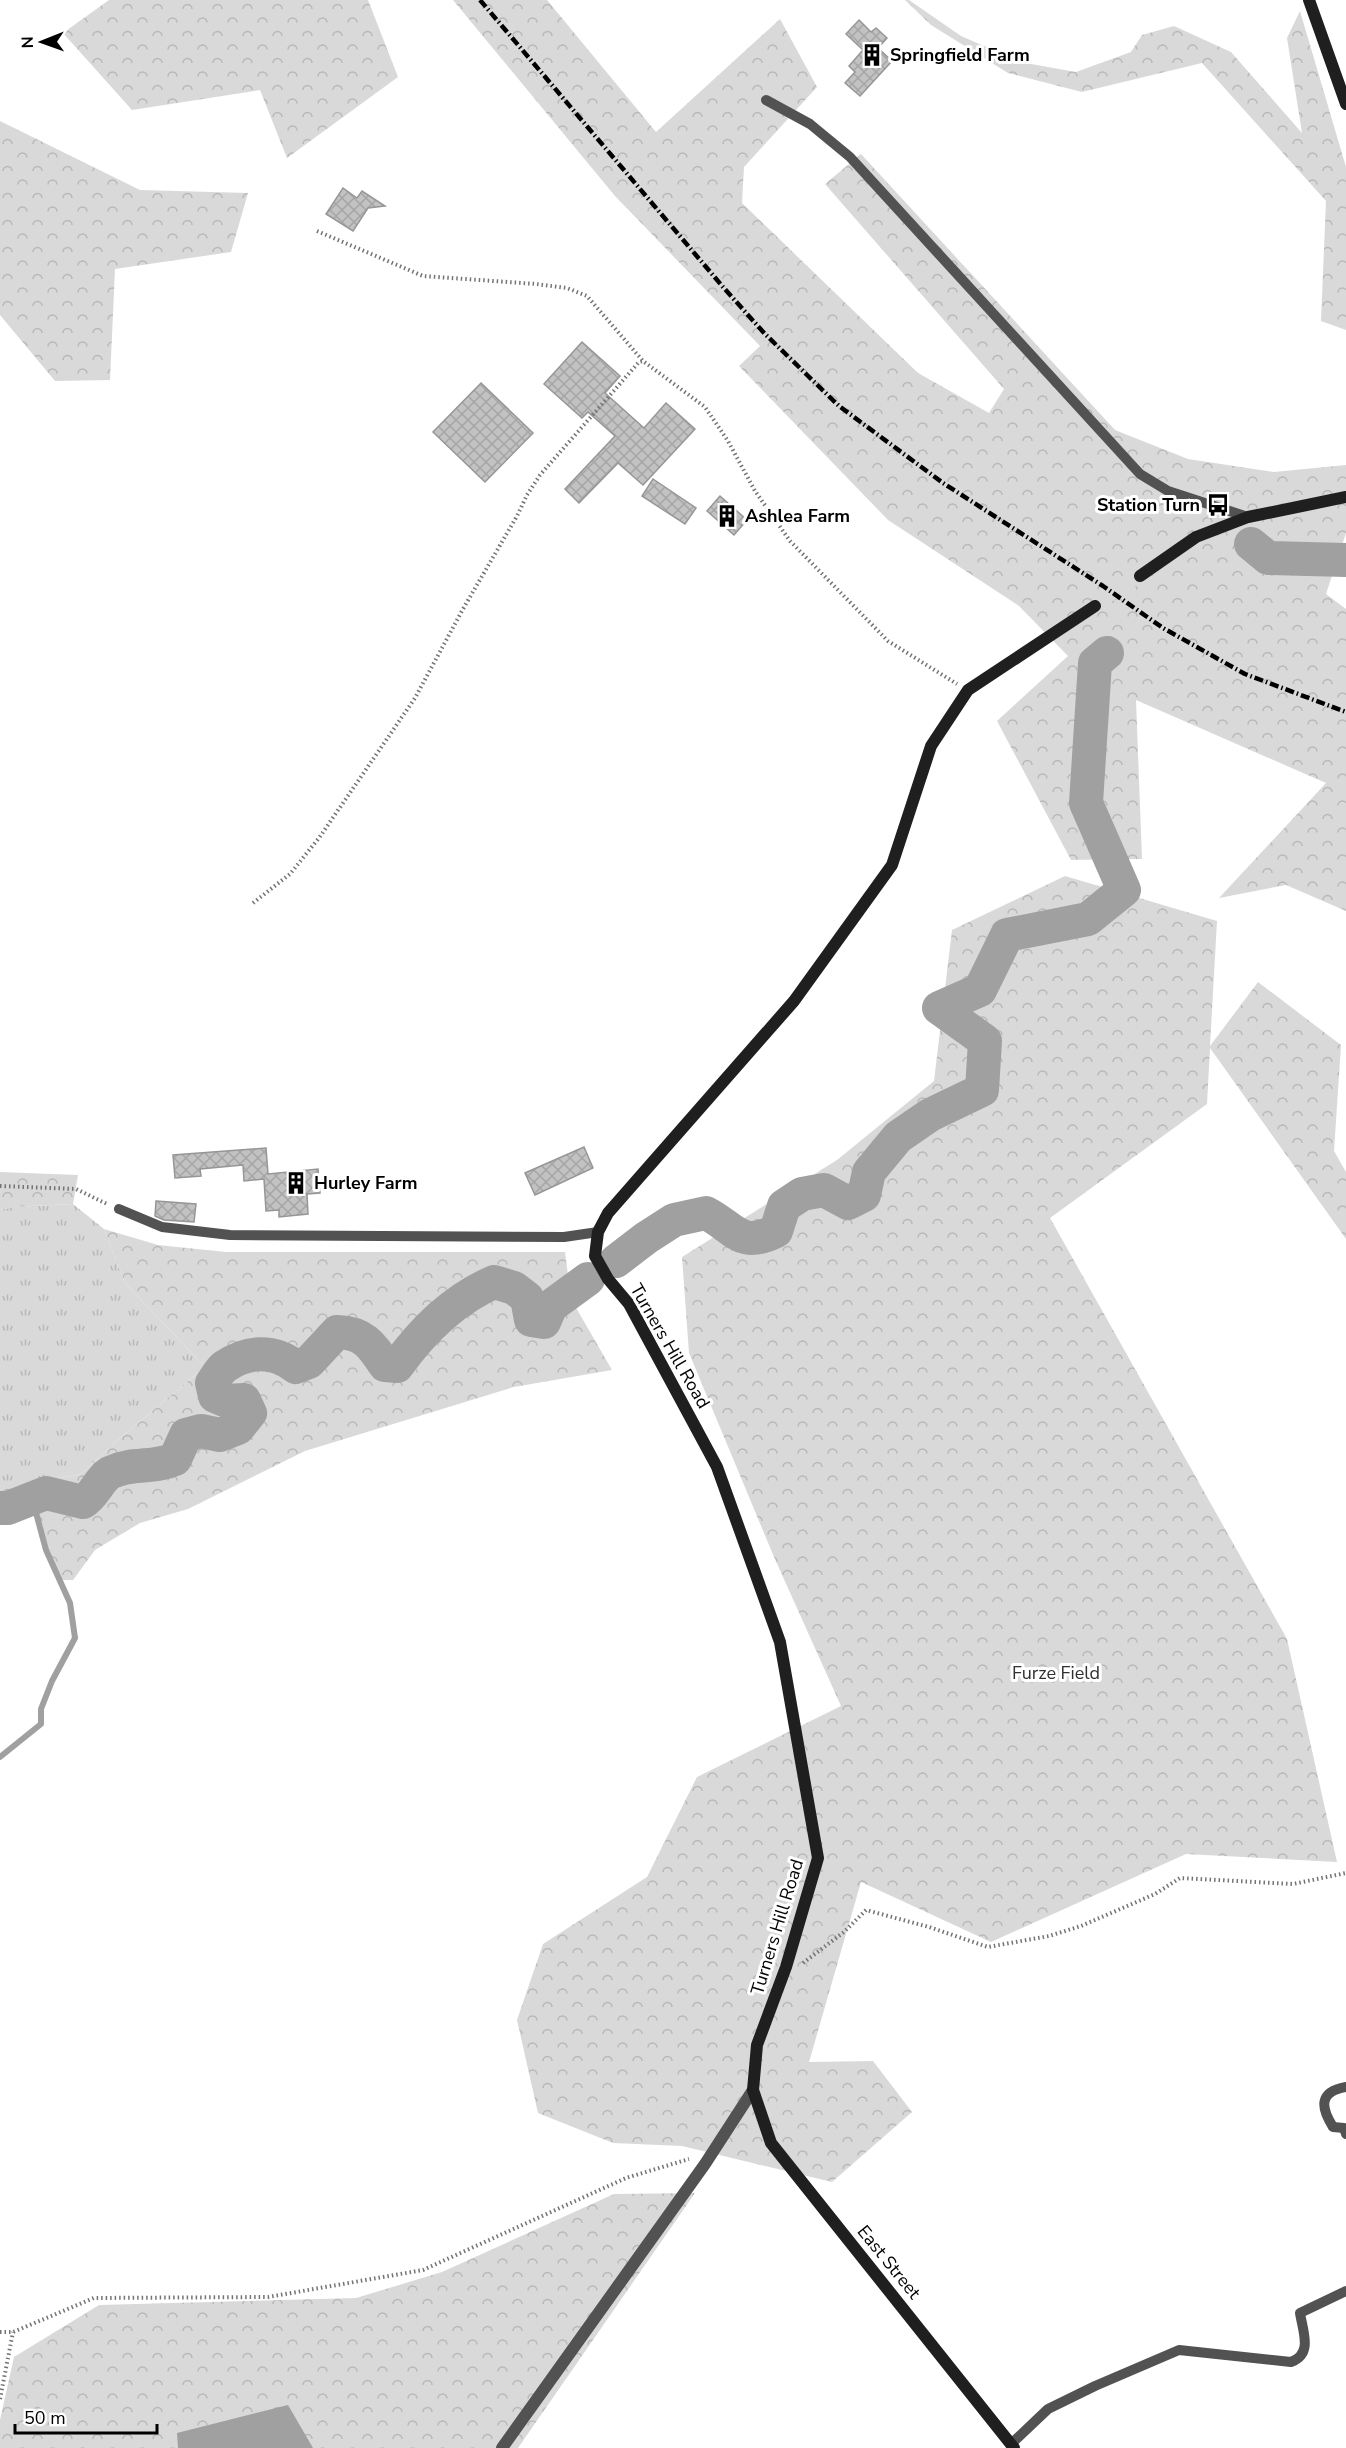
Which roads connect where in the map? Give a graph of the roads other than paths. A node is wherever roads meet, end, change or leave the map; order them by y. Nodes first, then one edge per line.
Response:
1 (1309, 0) edge
2 (766, 100) dead end
3 (1346, 104) edge
4 (1346, 497) edge
5 (1248, 517) junction
6 (1140, 576) tunnel mouth
7 (1095, 606) tunnel mouth
8 (119, 1209) road end
9 (598, 1232) junction
10 (1346, 2087) edge
11 (753, 2090) junction
12 (1346, 2134) edge
13 (1346, 2291) edge
14 (1013, 2446) edge
15 (502, 2448) edge

1 - 3 main road
2 - 5 lane
4 - 5 main road
5 - 6 main road
7 - 9 main road
8 - 9 lane
9 - 11 main road, Turners Hill Road
10 - 12 lane
11 - 14 main road, East Street
11 - 15 street
13 - 14 lane

